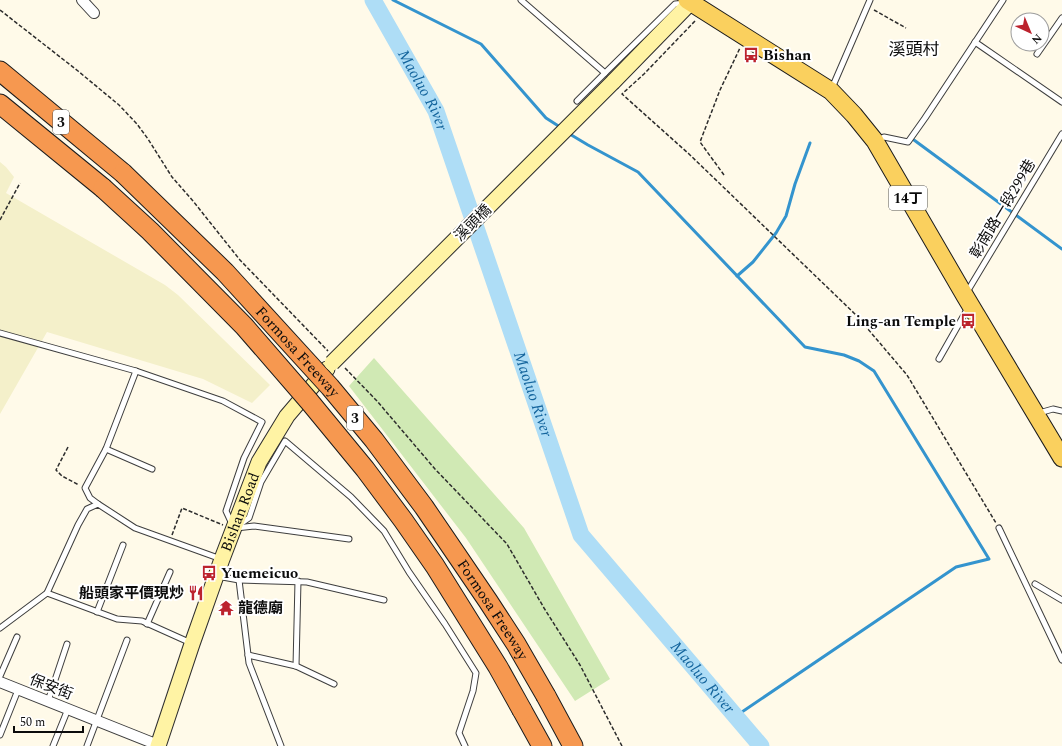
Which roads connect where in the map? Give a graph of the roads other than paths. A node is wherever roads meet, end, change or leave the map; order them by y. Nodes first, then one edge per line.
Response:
1 (82, 0) edge
2 (521, 0) edge
3 (870, 0) edge
4 (1003, 0) edge
5 (690, 1) edge
6 (94, 13) dead end
7 (1062, 18) edge
8 (974, 42) junction
9 (1037, 54) dead end
10 (0, 71) edge
11 (609, 78) junction
12 (831, 91) junction
13 (577, 101) dead end
14 (1062, 102) edge
15 (0, 104) edge
16 (1062, 134) edge
17 (875, 141) junction
18 (1060, 143) edge
19 (967, 301) junction
20 (0, 333) edge
21 (939, 359) dead end
22 (332, 363) joint
23 (136, 371) junction
24 (1062, 412) edge
25 (1036, 414) junction
26 (106, 448) junction
27 (1062, 458) edge
28 (152, 469) dead end
29 (98, 504) junction
30 (999, 528) road end
31 (234, 529) junction
32 (349, 539) dead end
33 (123, 546) dead end
34 (222, 559) junction
35 (170, 572) dead end
36 (216, 576) junction
37 (239, 580) junction
38 (298, 581) junction
39 (1035, 584) dead end
40 (47, 593) junction
41 (384, 600) dead end
42 (1062, 600) edge
43 (97, 612) junction
44 (147, 624) junction
45 (0, 628) edge
46 (17, 637) dead end
47 (127, 640) dead end
48 (67, 644) dead end
49 (192, 644) junction
50 (248, 655) junction
51 (1062, 660) edge
52 (296, 666) junction
53 (0, 676) edge
54 (0, 682) edge
55 (334, 684) dead end
56 (18, 690) junction
57 (48, 701) junction
58 (68, 709) junction
59 (97, 721) junction
60 (0, 735) edge
61 (53, 746) edge
62 (87, 746) edge
63 (158, 746) edge
64 (281, 746) edge
65 (465, 746) edge
66 (542, 746) edge
67 (573, 746) edge

1 - 6 street
2 - 11 lane
3 - 12 lane
4 - 8 lane
5 - 11 main road, 溪頭橋
5 - 12 main road, 14丁
7 - 9 lane
8 - 14 lane
8 - 17 lane
10 - 67 highway, Formosa Freeway / 3, bridge
11 - 13 lane
11 - 22 main road, 溪頭橋, bridge
12 - 17 main road, 14丁
15 - 66 highway, Formosa Freeway / 3, bridge
16 - 18 lane, 彰南路一段299巷
17 - 19 main road, 14丁
18 - 19 lane, 彰南路一段299巷
19 - 21 lane, 彰南路一段299巷
19 - 25 main road, 14丁
20 - 23 lane
22 - 31 main road, Bishan Road
23 - 26 lane
23 - 31 lane
24 - 25 lane
25 - 27 main road, 14丁
26 - 28 lane
26 - 29 lane
29 - 34 lane
29 - 40 lane
30 - 51 lane
31 - 32 lane
31 - 34 main road, Bishan Road
31 - 65 lane
33 - 43 lane
34 - 36 main road, Bishan Road
35 - 44 lane
36 - 37 lane
36 - 49 main road, Bishan Road
37 - 38 lane
37 - 50 lane
38 - 41 lane
38 - 52 lane
39 - 42 lane
40 - 43 lane
40 - 45 lane
43 - 44 lane
44 - 49 lane
46 - 53 lane
47 - 59 lane
48 - 57 lane
49 - 63 main road, Bishan Road
50 - 52 lane
50 - 64 lane
52 - 55 lane
54 - 56 street, 保安街
56 - 57 street, 保安街
56 - 60 lane
57 - 58 street, 保安街
58 - 59 street, 保安街
58 - 61 lane
59 - 62 lane
59 - 63 street, 保安街

